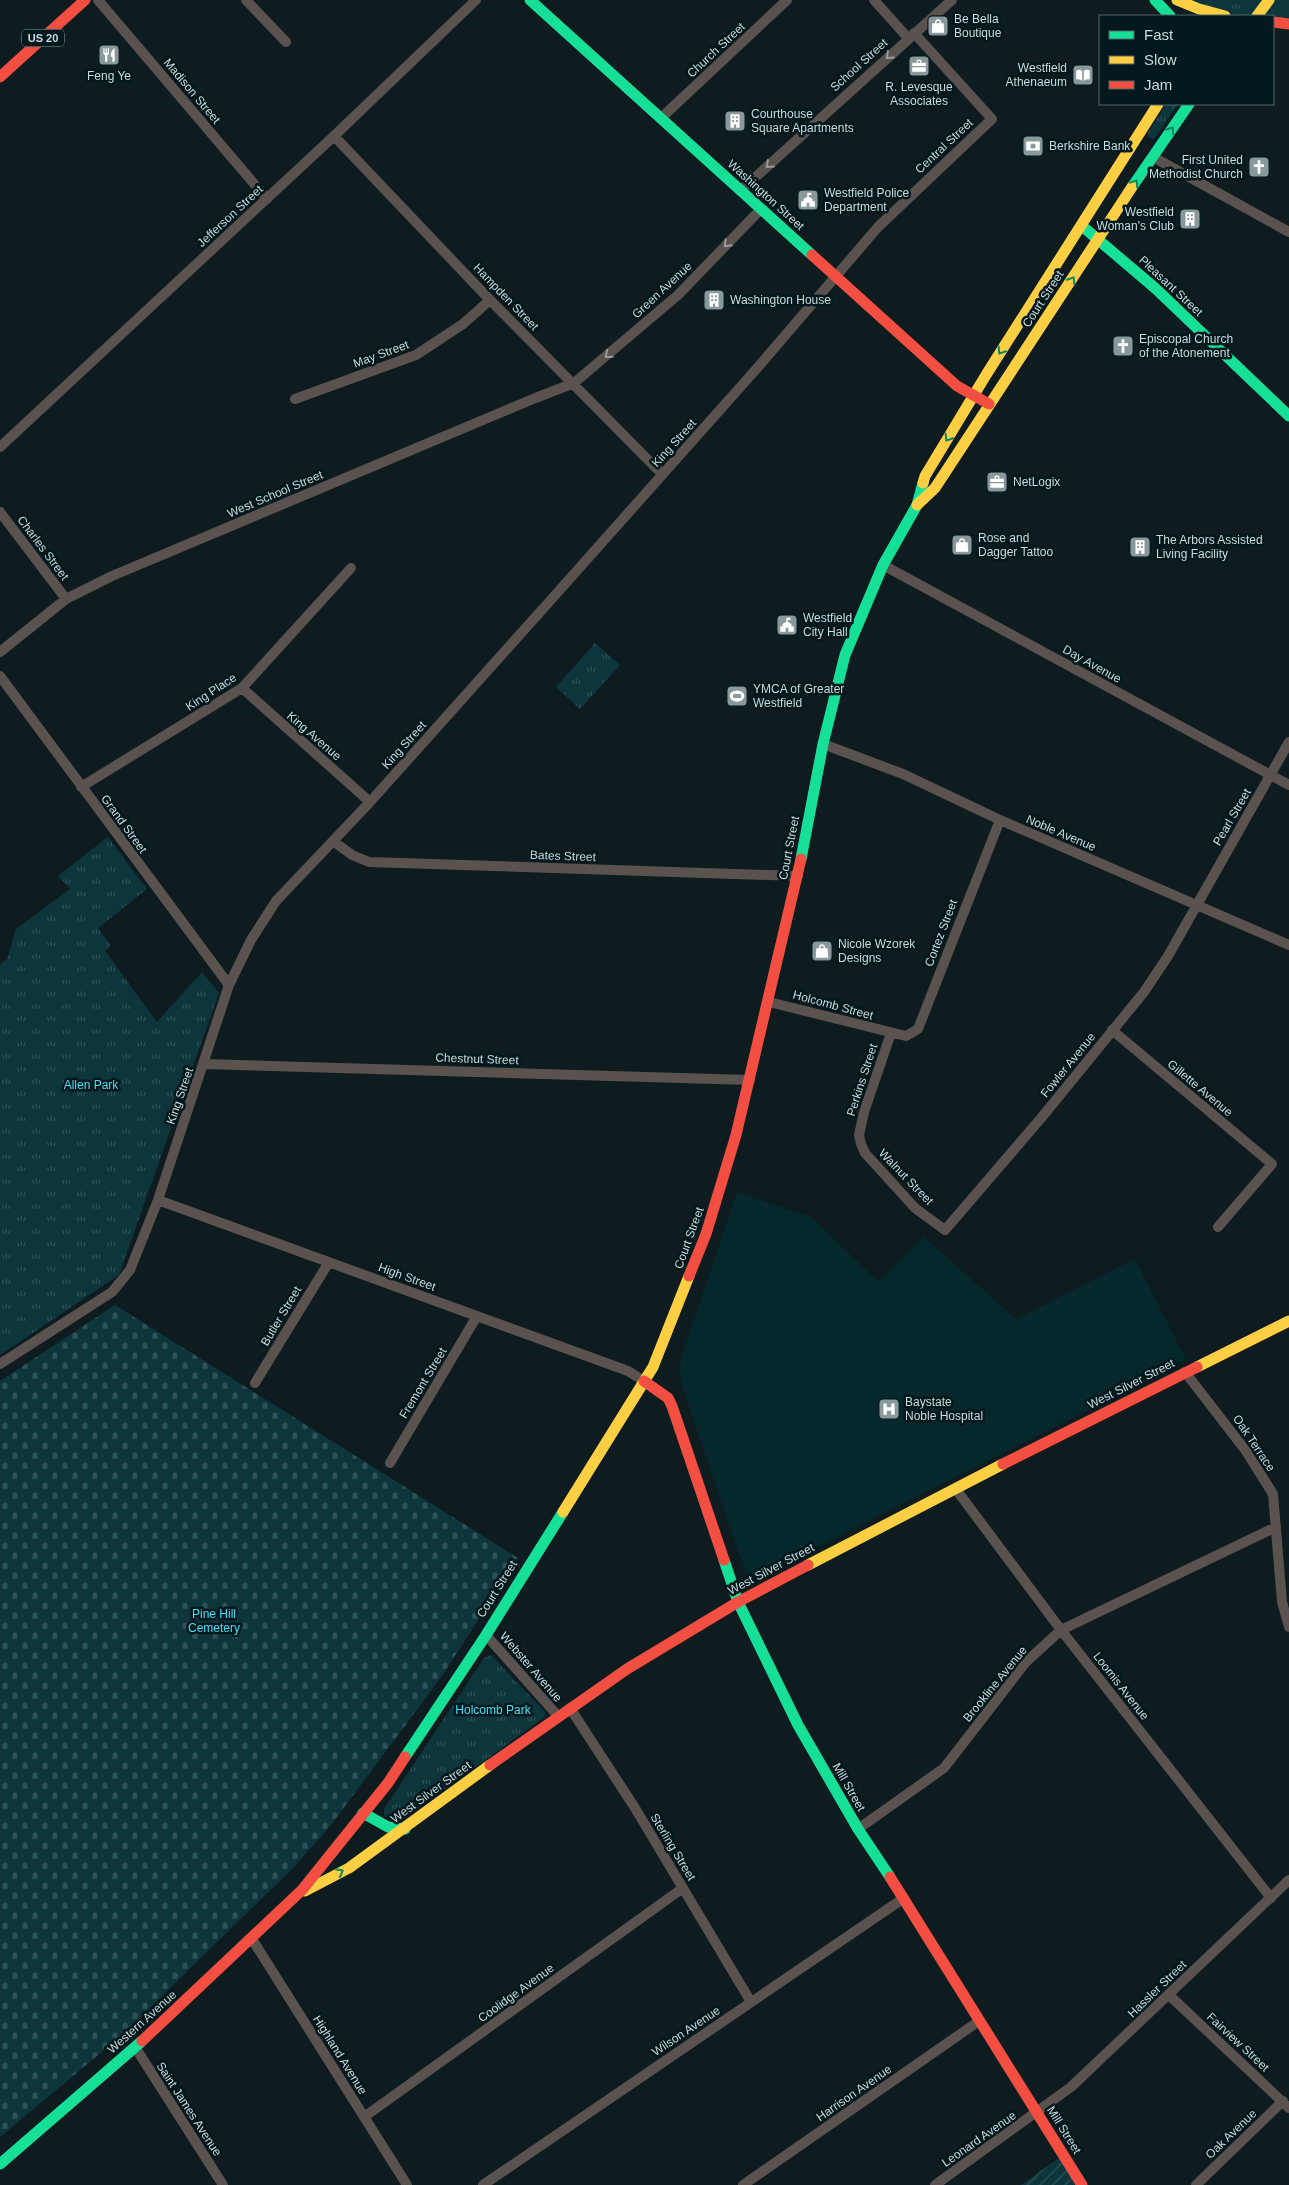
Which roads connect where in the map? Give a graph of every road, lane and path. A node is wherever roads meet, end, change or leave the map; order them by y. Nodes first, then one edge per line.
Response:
1 (98, 0) edge
2 (246, 0) edge
3 (476, 0) edge
4 (530, 0) edge
5 (787, 0) edge
6 (874, 0) edge
7 (952, 0) edge
8 (1155, 0) edge
9 (1177, 0) edge
10 (1269, 0) edge
11 (82, 1) edge
12 (543, 4) edge
13 (1169, 15) edge
14 (1221, 15) edge
15 (1258, 15) edge
16 (1274, 22) edge
17 (1289, 24) edge
18 (911, 36) junction
19 (286, 42) dead end
20 (0, 77) edge
21 (1157, 105) edge
22 (1188, 105) edge
23 (661, 118) junction
24 (334, 136) junction
25 (1134, 143) junction
26 (1153, 156) junction
27 (740, 190) junction
28 (267, 199) junction
29 (761, 209) junction
30 (1082, 226) junction
31 (1289, 232) edge
32 (1098, 238) junction
33 (835, 276) junction
34 (490, 300) junction
35 (1028, 310) junction
36 (1046, 321) junction
37 (574, 383) junction
38 (973, 396) junction
39 (295, 399) dead end
40 (989, 404) junction
41 (1289, 416) edge
42 (0, 447) edge
43 (662, 474) junction
44 (917, 505) junction
45 (0, 512) edge
46 (883, 565) junction
47 (351, 568) dead end
48 (66, 599) junction
49 (0, 652) edge
50 (0, 676) edge
51 (242, 688) junction
52 (1289, 742) edge
53 (823, 744) junction
54 (1270, 775) junction
55 (1289, 785) edge
56 (81, 787) junction
57 (370, 802) junction
58 (1000, 820) junction
59 (333, 841) junction
60 (798, 876) junction
61 (1195, 905) junction
62 (1289, 945) edge
63 (229, 985) junction
64 (769, 1002) junction
65 (1112, 1030) junction
66 (890, 1033) junction
67 (204, 1064) junction
68 (750, 1080) junction
69 (859, 1135) joint
70 (158, 1200) junction
71 (1218, 1227) dead end
72 (945, 1230) joint
73 (329, 1262) junction
74 (477, 1316) junction
75 (1289, 1321) edge
76 (0, 1364) edge
77 (1185, 1372) junction
78 (644, 1381) junction
79 (255, 1384) dead end
80 (390, 1463) dead end
81 (955, 1488) junction
82 (1276, 1527) junction
83 (738, 1602) junction
84 (1289, 1627) edge
85 (1061, 1630) junction
86 (486, 1635) junction
87 (570, 1708) junction
88 (558, 1716) junction
89 (363, 1813) junction
90 (405, 1829) junction
91 (858, 1829) junction
92 (1289, 1880) edge
93 (683, 1888) junction
94 (297, 1895) junction
95 (904, 1898) junction
96 (1271, 1898) junction
97 (252, 1939) junction
98 (1169, 1994) junction
99 (751, 2002) junction
100 (979, 2021) junction
101 (135, 2047) junction
102 (1286, 2104) edge
103 (1038, 2113) junction
104 (364, 2117) junction
105 (0, 2164) edge
106 (223, 2185) edge
107 (407, 2185) edge
108 (482, 2185) edge
109 (743, 2185) edge
110 (935, 2185) edge
111 (1082, 2185) edge
112 (1196, 2185) edge

1 - 28 street, Madison Street
2 - 19 street
3 - 24 street, Jefferson Street
4 - 12 main road, Washington Street
5 - 23 street, Church Street
6 - 18 street
7 - 18 street, School Street
8 - 13 main road
9 - 14 main road
10 - 15 main road
11 - 20 main road, US 20
12 - 23 main road, Washington Street
16 - 17 main road
18 -> 27 street, School Street
18 - 33 street, Central Street
21 - 25 main road, Court Street
26 -> 22 main road, Court Street
23 - 27 main road, Washington Street
24 - 28 street, Jefferson Street
24 - 34 street, Hampden Street
25 - 26 main road
25 - 30 main road, Court Street
26 - 31 street
32 -> 26 main road, Court Street
27 - 29 main road, Washington Street
28 - 42 street, Jefferson Street
29 - 33 main road, Washington Street
29 -> 37 street, Green Avenue
30 - 32 main road, Pleasant Street
30 - 35 main road, Court Street
36 -> 32 main road, Court Street
32 - 41 main road, Pleasant Street
33 - 38 main road, Washington Street
33 - 43 street, King Street
34 - 37 street, Hampden Street
34 - 39 street, May Street
35 - 36 main road
35 -> 38 main road, Court Street
36 - 40 main road, Court Street
37 - 43 street, Hampden Street
37 - 48 street, West School Street
38 - 40 main road, Washington Street
38 -> 44 main road, Court Street
40 - 44 main road, Court Street
43 - 57 street, King Street
44 - 46 main road, Court Street
45 - 48 street, Charles Street
46 - 53 main road, Court Street
46 - 54 street, Day Avenue
47 - 51 street, King Place
48 - 49 street, West School Street
50 - 56 street, Grand Street
51 - 56 street, King Place
51 - 57 street, King Avenue
52 - 54 street, Pearl Street
53 - 58 street, Noble Avenue
53 - 60 main road, Court Street
54 - 55 street, Day Avenue
54 - 61 street, Pearl Street
56 - 63 street, Grand Street
57 - 59 street, King Street
58 - 61 street, Noble Avenue
58 - 66 street, Cortez Street
59 - 60 street, Bates Street
59 - 63 street, King Street
60 - 64 main road, Court Street
61 - 62 street, Noble Avenue
61 - 65 street, Fowler Avenue
63 - 67 street, King Street
64 - 66 street, Holcomb Street
64 - 68 main road, Court Street
65 - 71 street, Gillette Avenue
65 - 72 street, Fowler Avenue
66 - 69 street, Perkins Street
67 - 68 street, Chestnut Street
67 - 70 street, King Street
68 - 78 main road, Court Street
69 - 72 street, Walnut Street
70 - 73 street, High Street
70 - 76 street, King Street
73 - 74 street, High Street
73 - 79 street, Butler Street
74 - 78 street, High Street
74 - 80 street, Fremont Street
75 - 77 main road, West Silver Street
77 - 81 main road, West Silver Street
77 - 82 street, Oak Terrace
78 - 83 main road, Mill Street
78 - 86 main road, Court Street
81 - 83 main road, West Silver Street
81 - 85 street, Loomis Avenue
82 - 84 street, Oak Terrace
82 - 85 street, Brookline Avenue
83 - 87 main road, West Silver Street
83 - 91 main road, Mill Street
85 - 91 street, Brookline Avenue
85 - 96 street, Loomis Avenue
86 - 88 street, Webster Avenue
86 - 89 main road, Court Street
87 - 88 main road, West Silver Street
87 - 93 street, Sterling Street
88 - 90 main road, West Silver Street
89 - 90 main road
89 - 94 main road, Court Street
94 -> 90 main road, West Silver Street
91 - 95 main road, Mill Street
92 - 96 street, Hassler Street
93 - 99 street, Sterling Street
93 - 104 street, Coolidge Avenue
94 - 97 main road, Western Avenue
95 - 99 street, Wilson Avenue
95 - 100 main road, Mill Street
96 - 98 street, Hassler Street
97 - 101 main road, Western Avenue
97 - 104 street, Highland Avenue
98 - 102 street, Fairview Street
98 - 103 street, Hassler Street
99 - 108 street, Wilson Avenue
100 - 103 main road, Mill Street
100 - 109 street, Harrison Avenue
101 - 105 main road, Western Avenue
101 - 106 street, Saint James Avenue
102 - 112 street, Oak Avenue
103 - 110 street, Leonard Avenue
103 - 111 main road, Mill Street
104 - 107 street, Highland Avenue

